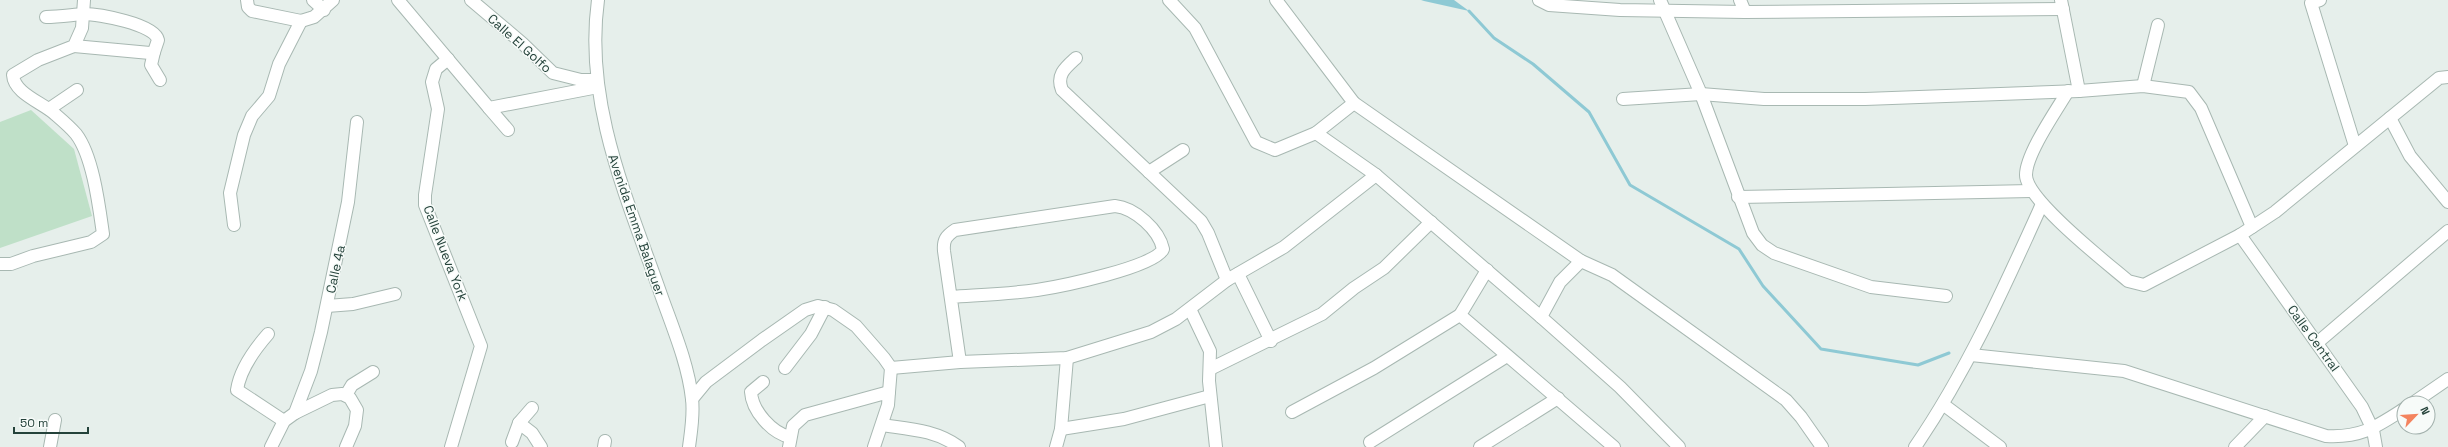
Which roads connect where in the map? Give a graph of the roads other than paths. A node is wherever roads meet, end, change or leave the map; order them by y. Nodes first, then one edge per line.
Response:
1 (84, 0) edge
2 (247, 0) edge
3 (313, 0) edge
4 (333, 0) edge
5 (398, 0) edge
6 (471, 0) edge
7 (598, 0) edge
8 (1169, 0) edge
9 (1276, 0) edge
10 (1539, 0) edge
11 (1660, 0) edge
12 (1740, 0) edge
13 (2314, 1) edge
14 (2062, 5) edge
15 (324, 10) junction
16 (1666, 11) junction
17 (1745, 12) junction
18 (84, 14) junction
19 (46, 17) dead end
20 (301, 21) junction
21 (2158, 25) dead end
22 (74, 46) junction
23 (154, 52) junction
24 (1076, 58) dead end
25 (448, 59) junction
26 (2448, 77) edge
27 (160, 80) dead end
28 (597, 84) junction
29 (2143, 86) junction
30 (77, 90) dead end
31 (2073, 91) junction
32 (1701, 94) junction
33 (1623, 99) dead end
34 (1354, 103) junction
35 (489, 108) junction
36 (49, 109) junction
37 (2390, 118) junction
38 (358, 122) dead end
39 (508, 130) dead end
40 (1316, 133) junction
41 (2355, 146) junction
42 (1183, 150) dead end
43 (1149, 172) junction
44 (1376, 175) junction
45 (2031, 191) junction
46 (1738, 197) junction
47 (2448, 202) edge
48 (2042, 204) junction
49 (1431, 222) junction
50 (234, 225) dead end
51 (2252, 227) junction
52 (2448, 231) edge
53 (2240, 235) junction
54 (1581, 260) junction
55 (0, 264) edge
56 (1487, 270) junction
57 (1238, 274) junction
58 (1227, 280) junction
59 (395, 294) dead end
60 (1946, 296) dead end
61 (951, 297) junction
62 (327, 306) junction
63 (825, 307) junction
64 (1190, 309) junction
65 (1460, 314) junction
66 (1542, 316) junction
67 (268, 334) dead end
68 (1271, 341) junction
69 (2316, 343) junction
70 (1971, 355) junction
71 (1507, 356) junction
72 (1067, 358) junction
73 (960, 362) junction
74 (785, 368) dead end
75 (891, 368) junction
76 (1210, 369) junction
77 (373, 372) dead end
78 (2448, 379) edge
79 (763, 382) dead end
80 (889, 392) junction
81 (346, 395) junction
82 (2424, 395) edge
83 (1210, 396) junction
84 (1558, 398) junction
85 (692, 399) junction
86 (1944, 405) junction
87 (532, 408) dead end
88 (1292, 412) dead end
89 (295, 413) junction
90 (2396, 414) edge
91 (2265, 416) junction
92 (54, 420) dead end
93 (284, 421) junction
94 (520, 423) junction
95 (882, 425) junction
96 (1061, 429) junction
97 (2373, 430) junction
98 (512, 442) dead end
99 (789, 442) edge
100 (1370, 442) dead end
101 (50, 447) edge
102 (271, 447) edge
103 (346, 447) edge
104 (451, 447) edge
105 (541, 447) edge
106 (689, 447) edge
107 (874, 447) edge
108 (959, 447) edge
109 (1056, 447) edge
110 (1216, 447) edge
111 (1480, 447) edge
112 (1614, 447) edge
113 (1679, 447) edge
114 (1822, 447) edge
115 (1915, 447) edge
116 (2000, 447) edge
117 (2235, 447) edge
118 (2376, 447) edge

1 - 18 street
2 - 20 street
3 - 15 street
4 - 15 street
5 - 25 street
6 - 28 street, Calle El Golfo
7 - 28 street, Avenida Emma Balaguer
8 - 40 street
9 - 34 street
10 - 16 street
11 - 16 street
12 - 17 street
13 - 41 street
14 - 17 street
14 - 31 street
15 - 20 street
16 - 17 street
16 - 32 street
18 - 19 street
18 - 22 street
18 - 23 street
20 - 50 street
21 - 29 street
22 - 23 street
22 - 36 street
23 - 27 street
24 - 43 street
25 - 35 street
25 - 104 street, Calle Nueva York
26 - 37 street
28 - 35 street
28 - 85 street, Avenida Emma Balaguer
29 - 31 street
29 - 51 street
30 - 36 street
31 - 32 street
31 - 45 street
32 - 33 street
32 - 46 street
34 - 40 street
34 - 54 street
35 - 39 street
36 - 55 street
37 - 41 street
37 - 47 street
38 - 62 street, Calle 4a
40 - 44 street
41 - 51 street
42 - 43 street
43 - 58 street
44 - 49 street
44 - 57 street
45 - 46 street
45 - 48 street
46 - 60 street
48 - 53 street
48 - 70 street
49 - 56 street
49 - 68 street
51 - 53 street
52 - 69 street
53 - 69 street, Calle Central
54 - 66 street
54 - 114 street
56 - 65 street
56 - 66 street
57 - 58 street
57 - 68 street
58 - 64 street
59 - 62 street
61 - 61 street
61 - 73 street
62 - 89 street, Calle 4a
63 - 74 street
63 - 75 street
63 - 85 street
64 - 72 street
64 - 76 street
65 - 71 street
65 - 88 street
66 - 113 street
67 - 93 street
68 - 76 street
69 - 97 street, Calle Central
70 - 86 street
70 - 91 street
71 - 84 street
71 - 100 street
72 - 73 street
72 - 96 street
73 - 75 street
75 - 80 street
76 - 83 street
77 - 81 street
78 - 82 street
79 - 99 street
80 - 95 street
80 - 99 street
81 - 89 street
81 - 103 street
83 - 96 street
83 - 110 street
84 - 111 street
84 - 112 street
85 - 106 street, Avenida Emma Balaguer
86 - 115 street
86 - 116 street
87 - 94 street
89 - 93 street
90 - 97 street
91 - 97 street
91 - 117 street
92 - 101 street
93 - 102 street
94 - 98 street
94 - 105 street
95 - 107 street
95 - 108 street
96 - 109 street
97 - 118 street, Calle Central

